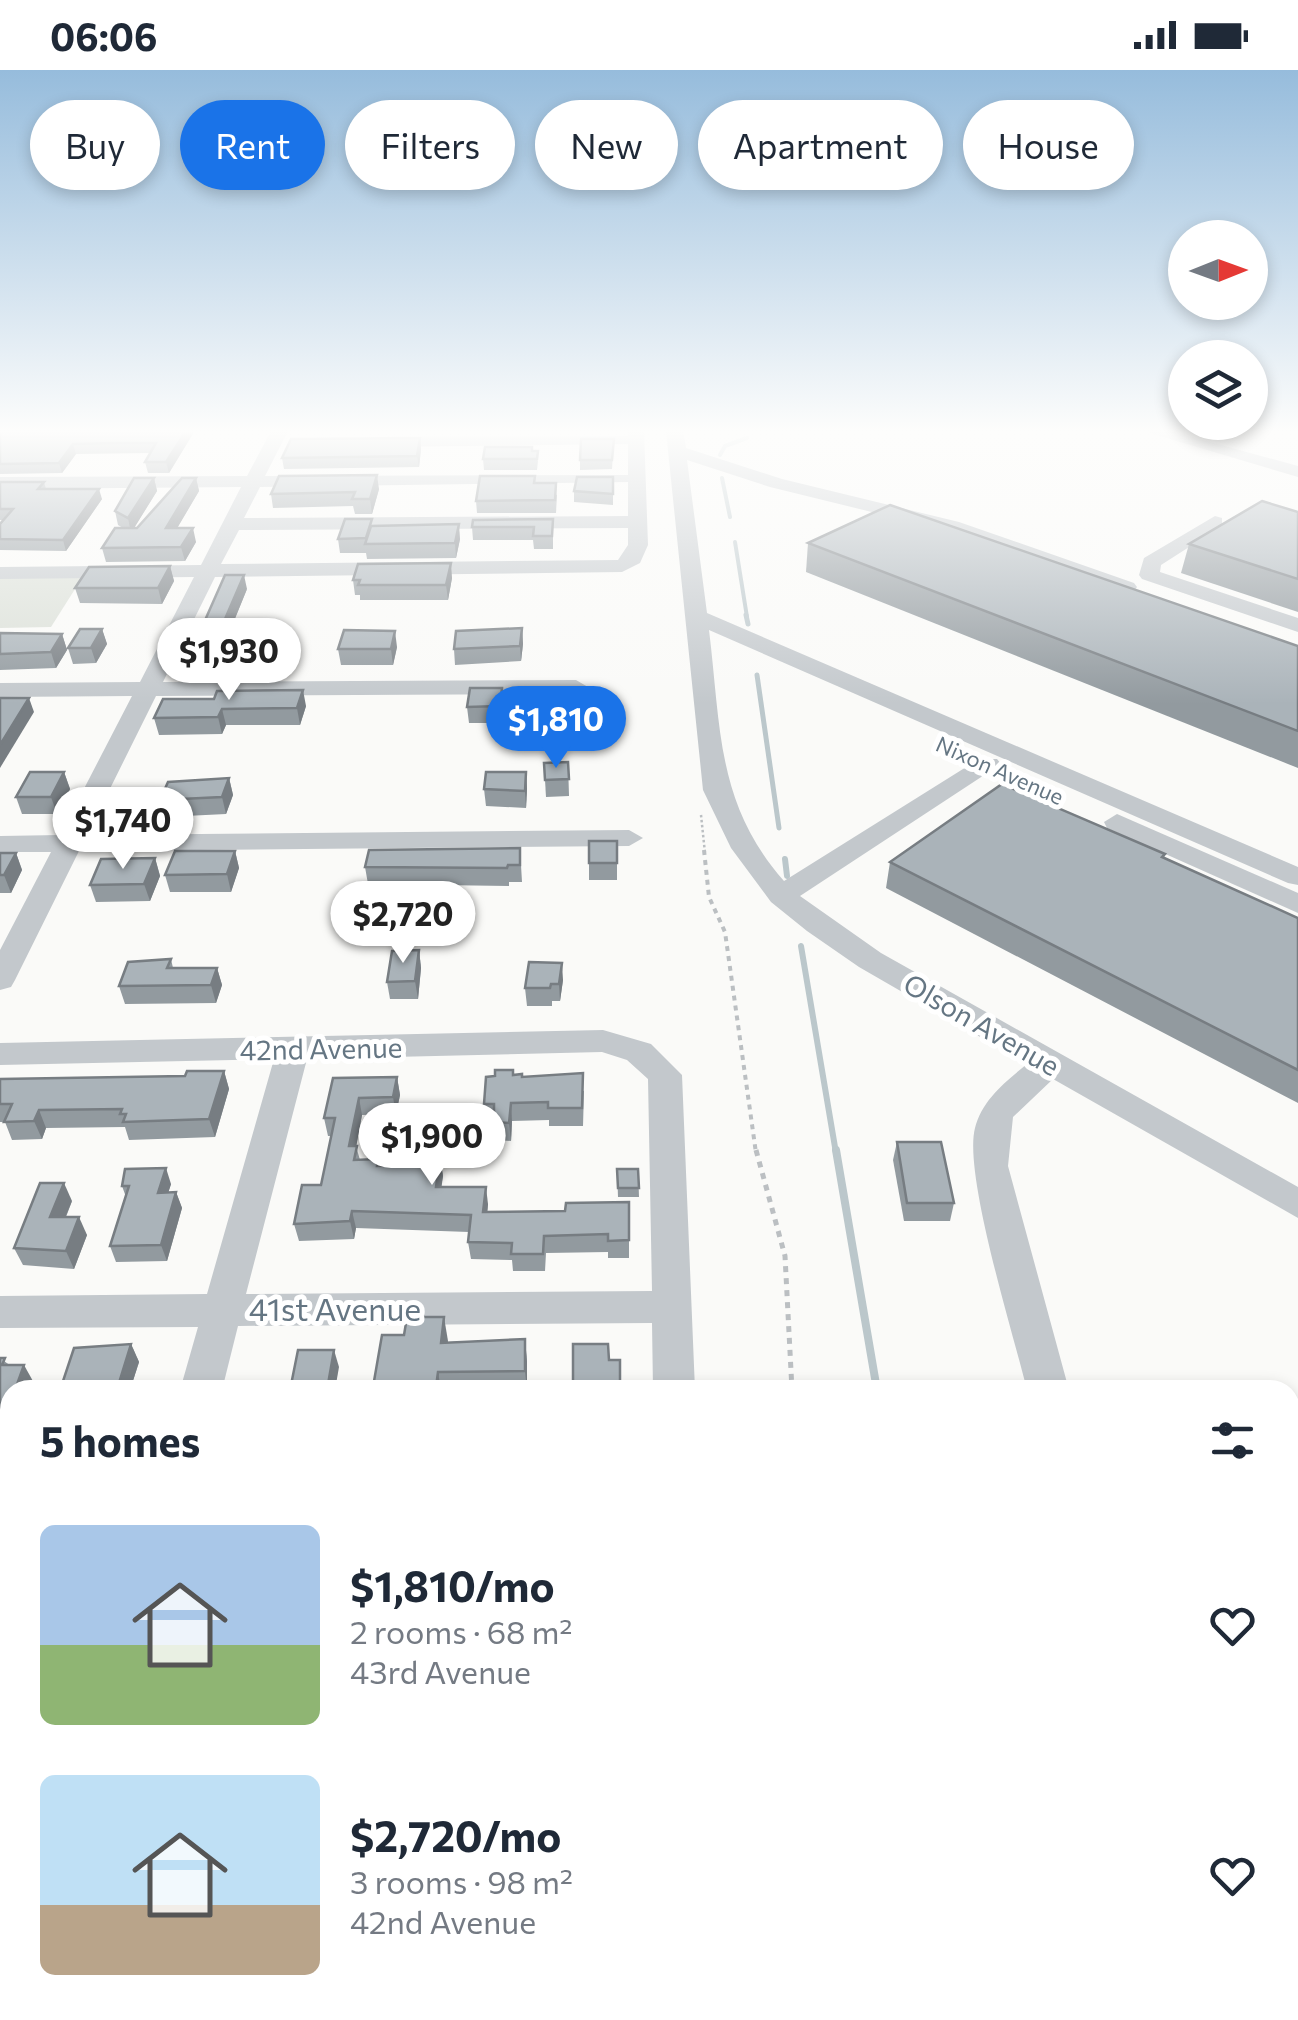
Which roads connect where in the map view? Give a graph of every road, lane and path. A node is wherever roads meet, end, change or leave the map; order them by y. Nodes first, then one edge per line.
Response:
1 (637, 522) joint
2 (686, 522) edge
3 (936, 522) edge
4 (1215, 522) dead end
5 (232, 524) joint
6 (1133, 562) junction
7 (206, 572) junction
8 (0, 573) edge
9 (1091, 574) junction
10 (1298, 625) edge
11 (699, 629) junction
12 (1298, 648) edge
13 (576, 687) dead end
14 (148, 688) junction
15 (0, 690) edge
16 (988, 764) junction
17 (708, 799) junction
18 (629, 838) dead end
19 (70, 843) junction
20 (0, 844) edge
21 (1298, 877) edge
22 (781, 896) junction
23 (1298, 904) edge
24 (0, 980) edge
25 (293, 1049) junction
26 (0, 1054) edge
27 (1051, 1063) junction
28 (1298, 1204) edge
29 (670, 1307) junction
30 (222, 1308) junction
31 (0, 1312) edge
32 (204, 1380) edge
33 (674, 1380) edge
34 (791, 1380) edge
35 (1045, 1380) edge

1 - 5 street
1 - 7 street
2 - 11 street, Olson Avenue
3 - 9 street
4 - 6 street
5 - 7 street
6 - 9 street
6 - 10 street
7 - 8 street
7 - 14 street
9 - 12 street
11 - 16 street, Nixon Avenue
11 - 17 street, Olson Avenue
11 - 21 street
13 - 14 street
14 - 15 street
14 - 19 street
16 - 22 street
16 - 23 street, Nixon Avenue
17 - 22 street, Olson Avenue
17 - 34 path
18 - 19 street
19 - 20 street
19 - 24 street
22 - 27 street, Olson Avenue
25 - 26 street, 42nd Avenue
25 - 29 street, 42nd Avenue
25 - 30 street
27 - 28 street, Olson Avenue
27 - 35 street
29 - 30 street, 41st Avenue
29 - 33 street
30 - 31 street, 41st Avenue
30 - 32 street

